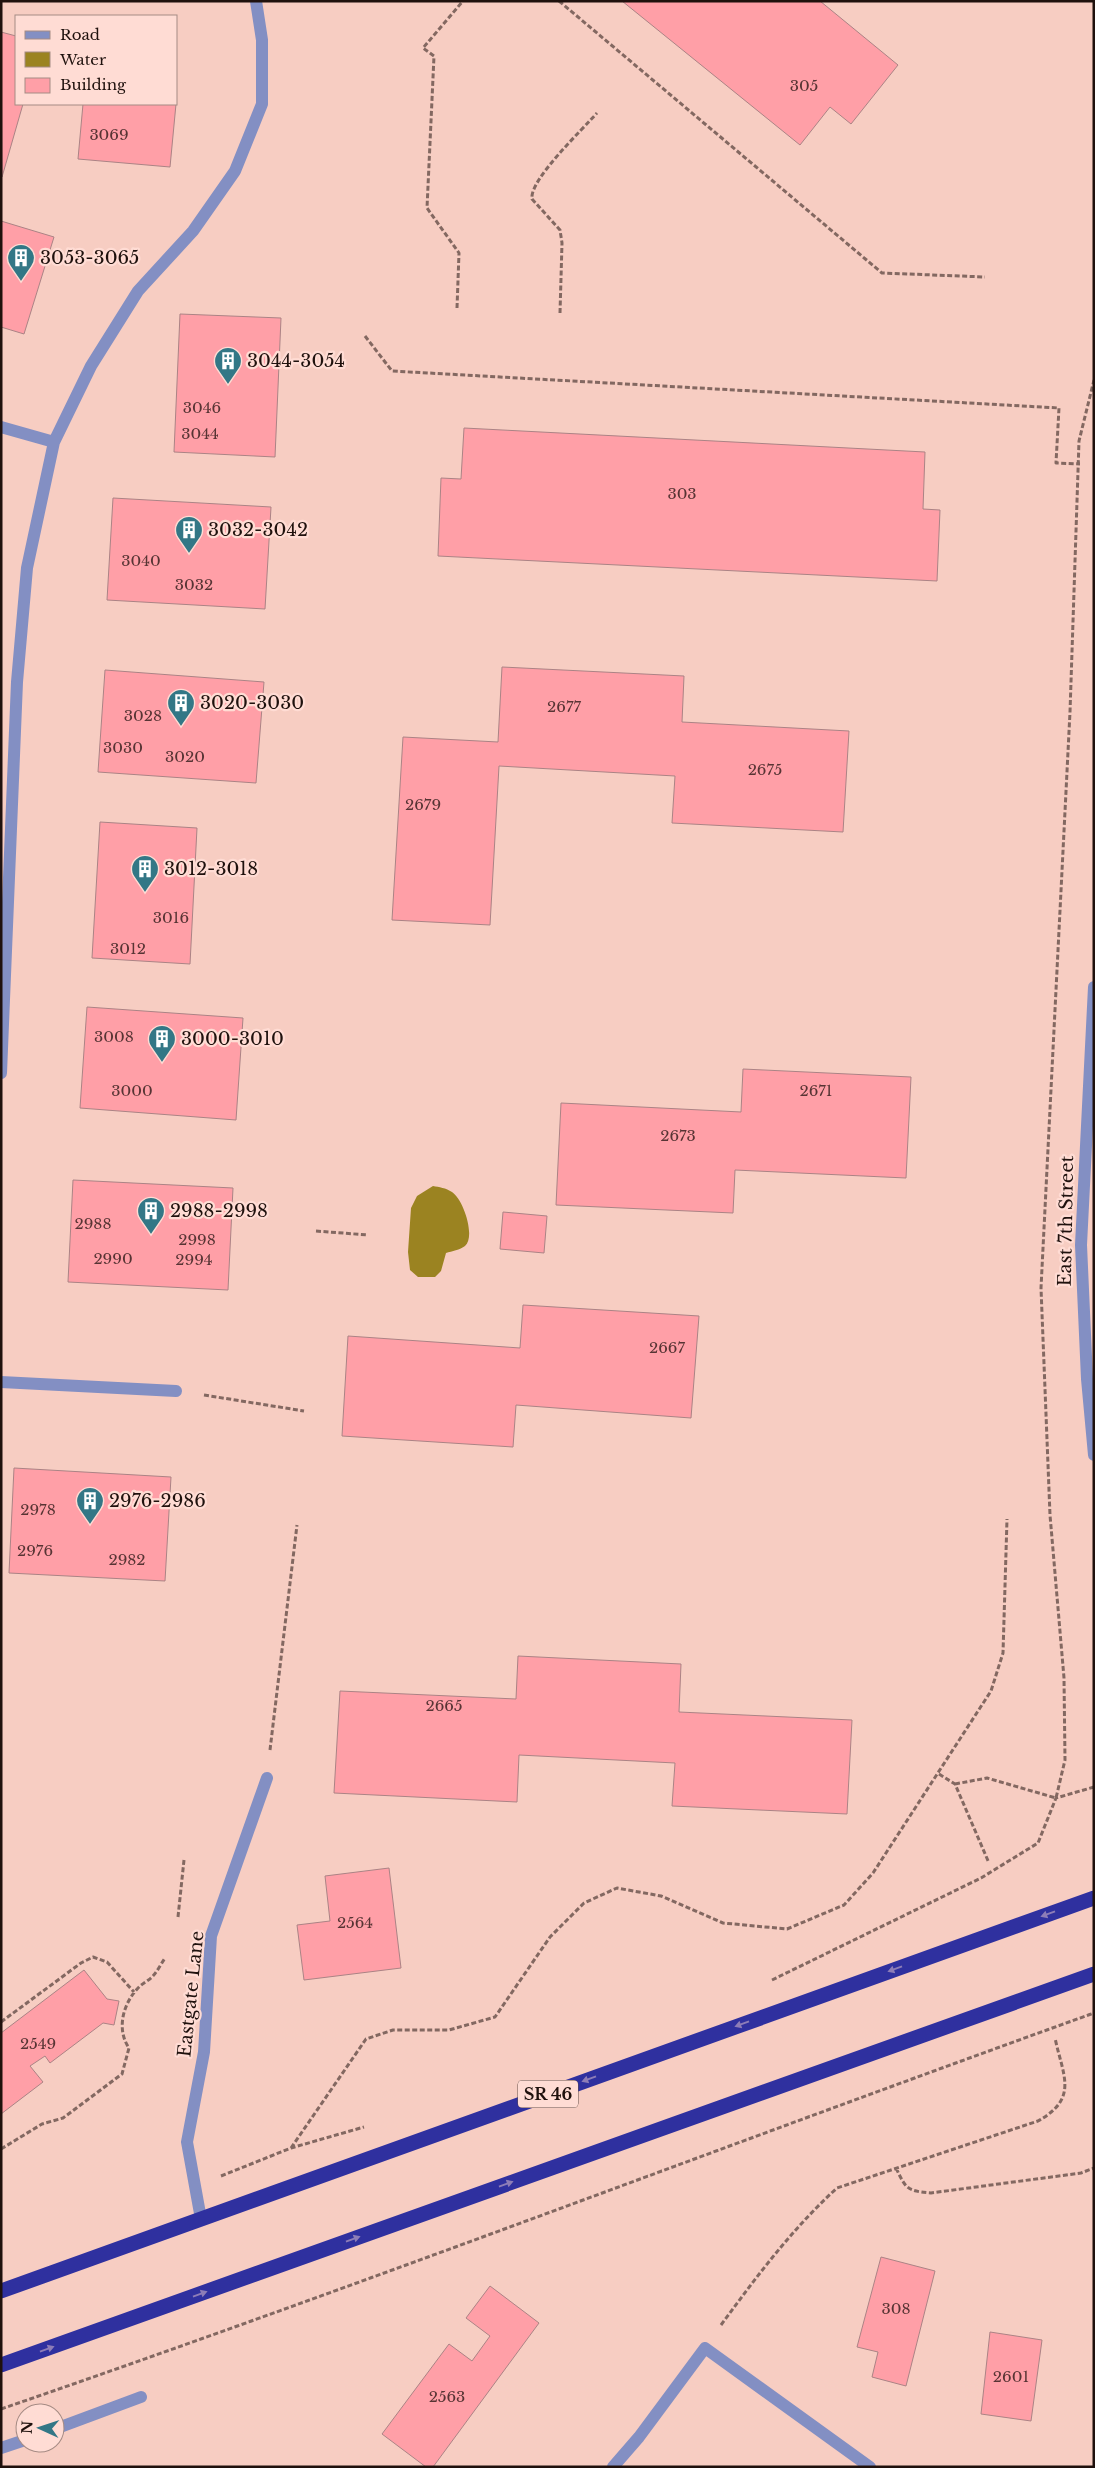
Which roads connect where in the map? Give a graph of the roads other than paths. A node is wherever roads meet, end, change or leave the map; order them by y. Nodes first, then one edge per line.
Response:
1 (256, 1) edge
2 (1, 427) edge
3 (54, 442) junction
4 (1094, 987) edge
5 (1, 1073) edge
6 (1, 1382) edge
7 (176, 1391) road end
8 (1094, 1455) edge
9 (267, 1778) road end
10 (1094, 1898) edge
11 (1094, 1974) edge
12 (201, 2219) junction
13 (1, 2291) edge
14 (1, 2365) edge
15 (141, 2397) dead end
16 (65, 2425) edge
17 (15, 2443) edge
18 (1, 2448) edge
19 (612, 2467) edge
20 (870, 2467) edge

1 - 3 street
2 - 3 street
3 - 5 street
4 - 8 street, East 7th Street
6 - 7 street
9 - 12 street, Eastgate Lane
10 -> 12 highway, SR 46
14 -> 11 highway
12 - 13 highway, SR 46
15 - 16 street
17 - 18 street
19 - 20 street

